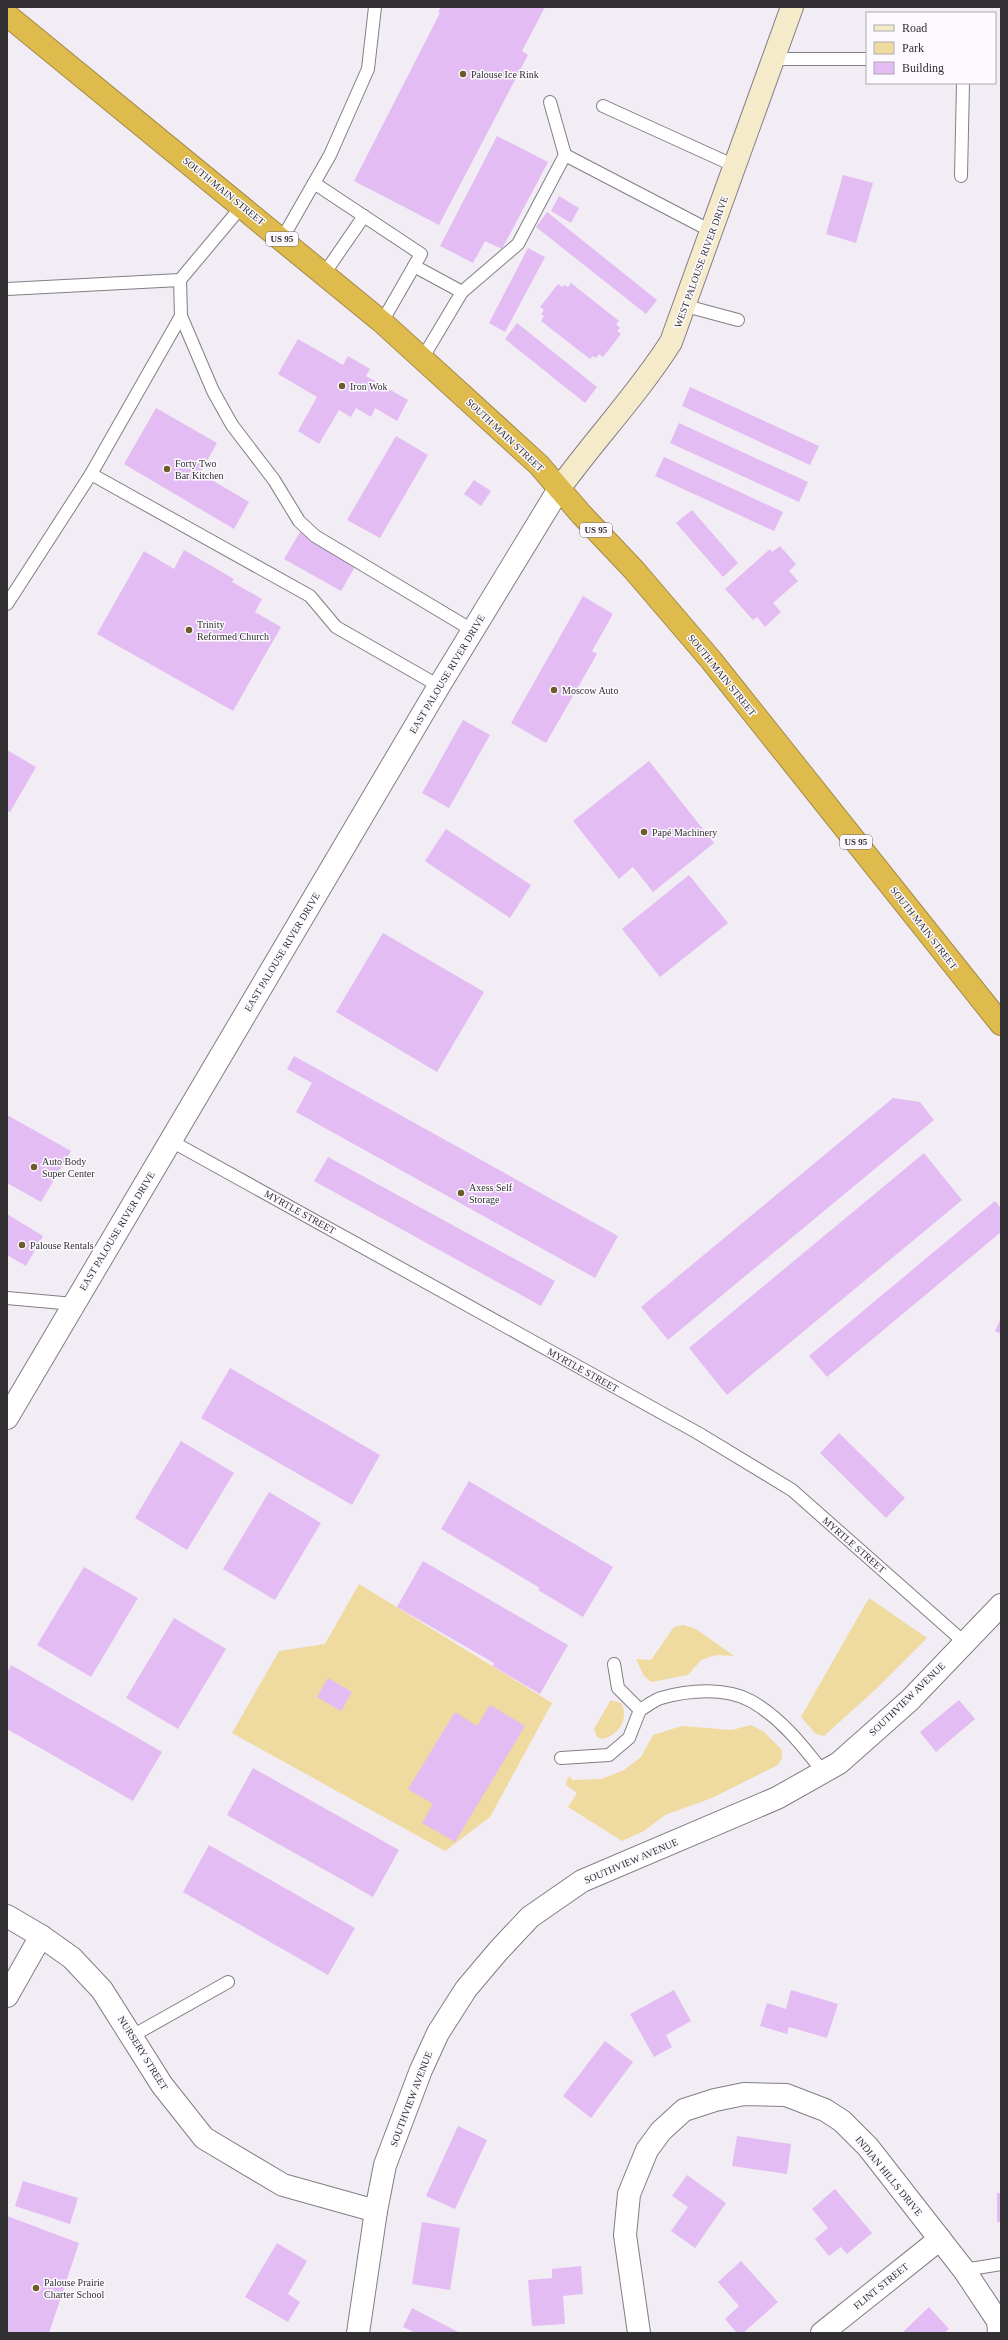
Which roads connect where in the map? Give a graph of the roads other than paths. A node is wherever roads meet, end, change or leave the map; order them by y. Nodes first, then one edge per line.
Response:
1 (375, 7) edge
2 (792, 7) edge
3 (7, 15) edge
4 (774, 59) junction
5 (866, 59) edge
6 (963, 84) edge
7 (550, 102) dead end
8 (603, 106) dead end
9 (565, 155) junction
10 (735, 166) junction
11 (961, 176) dead end
12 (314, 183) junction
13 (242, 206) junction
14 (364, 216) junction
15 (712, 232) junction
16 (282, 239) junction
17 (414, 266) junction
18 (324, 274) junction
19 (180, 280) junction
20 (7, 288) edge
21 (462, 292) junction
22 (686, 306) junction
23 (181, 316) junction
24 (738, 320) dead end
25 (382, 322) junction
26 (422, 359) junction
27 (91, 474) junction
28 (559, 489) junction
29 (7, 604) edge
30 (472, 630) junction
31 (439, 686) junction
32 (1001, 1024) edge
33 (171, 1141) junction
34 (7, 1298) edge
35 (74, 1304) junction
36 (7, 1418) edge
37 (999, 1611) edge
38 (965, 1643) junction
39 (614, 1664) dead end
40 (640, 1710) junction
41 (561, 1758) dead end
42 (823, 1772) junction
43 (7, 1916) edge
44 (42, 1936) junction
45 (228, 1982) dead end
46 (7, 1996) edge
47 (132, 2036) junction
48 (376, 2211) junction
49 (940, 2239) junction
50 (1001, 2264) edge
51 (964, 2270) junction
52 (358, 2333) edge
53 (639, 2333) edge
54 (822, 2333) edge
55 (1000, 2333) edge

1 - 12 lane
2 - 4 street, WEST PALOUSE RIVER DRIVE
3 - 13 highway, SOUTH MAIN STREET / US 95
4 - 5 lane
4 - 10 street, WEST PALOUSE RIVER DRIVE
6 - 11 lane
7 - 9 lane
8 - 10 lane
9 - 15 lane
9 - 21 lane
10 - 15 street, WEST PALOUSE RIVER DRIVE
12 - 14 lane
12 - 16 lane
13 - 16 highway, SOUTH MAIN STREET / US 95
13 - 19 lane
14 - 17 lane
14 - 18 lane
15 - 22 street, WEST PALOUSE RIVER DRIVE
16 - 18 highway, SOUTH MAIN STREET / US 95
17 - 21 lane
17 - 25 lane
18 - 25 highway, SOUTH MAIN STREET / US 95
19 - 20 lane
19 - 23 lane
21 - 26 lane
22 - 24 lane
22 - 28 street, WEST PALOUSE RIVER DRIVE
23 - 27 lane
23 - 30 lane
25 - 26 highway, SOUTH MAIN STREET / US 95
26 - 28 highway, SOUTH MAIN STREET / US 95
27 - 29 lane
27 - 31 lane
28 - 30 street, EAST PALOUSE RIVER DRIVE
28 - 32 highway, SOUTH MAIN STREET / US 95
30 - 31 street, EAST PALOUSE RIVER DRIVE
31 - 33 street, EAST PALOUSE RIVER DRIVE
33 - 35 street, EAST PALOUSE RIVER DRIVE
33 - 38 lane, MYRTLE STREET
34 - 35 lane
35 - 36 street, EAST PALOUSE RIVER DRIVE
37 - 38 street, SOUTHVIEW AVENUE
38 - 42 street, SOUTHVIEW AVENUE
39 - 40 lane
40 - 41 lane
40 - 42 lane
42 - 48 street, SOUTHVIEW AVENUE
43 - 44 street, NURSERY STREET
44 - 46 street
44 - 47 street, NURSERY STREET
45 - 47 lane
47 - 48 street, NURSERY STREET
48 - 52 street, SOUTHVIEW AVENUE
49 - 51 street, INDIAN HILLS DRIVE
49 - 53 street, INDIAN HILLS DRIVE
49 - 54 street, FLINT STREET
50 - 51 lane
51 - 55 street, INDIAN HILLS DRIVE

